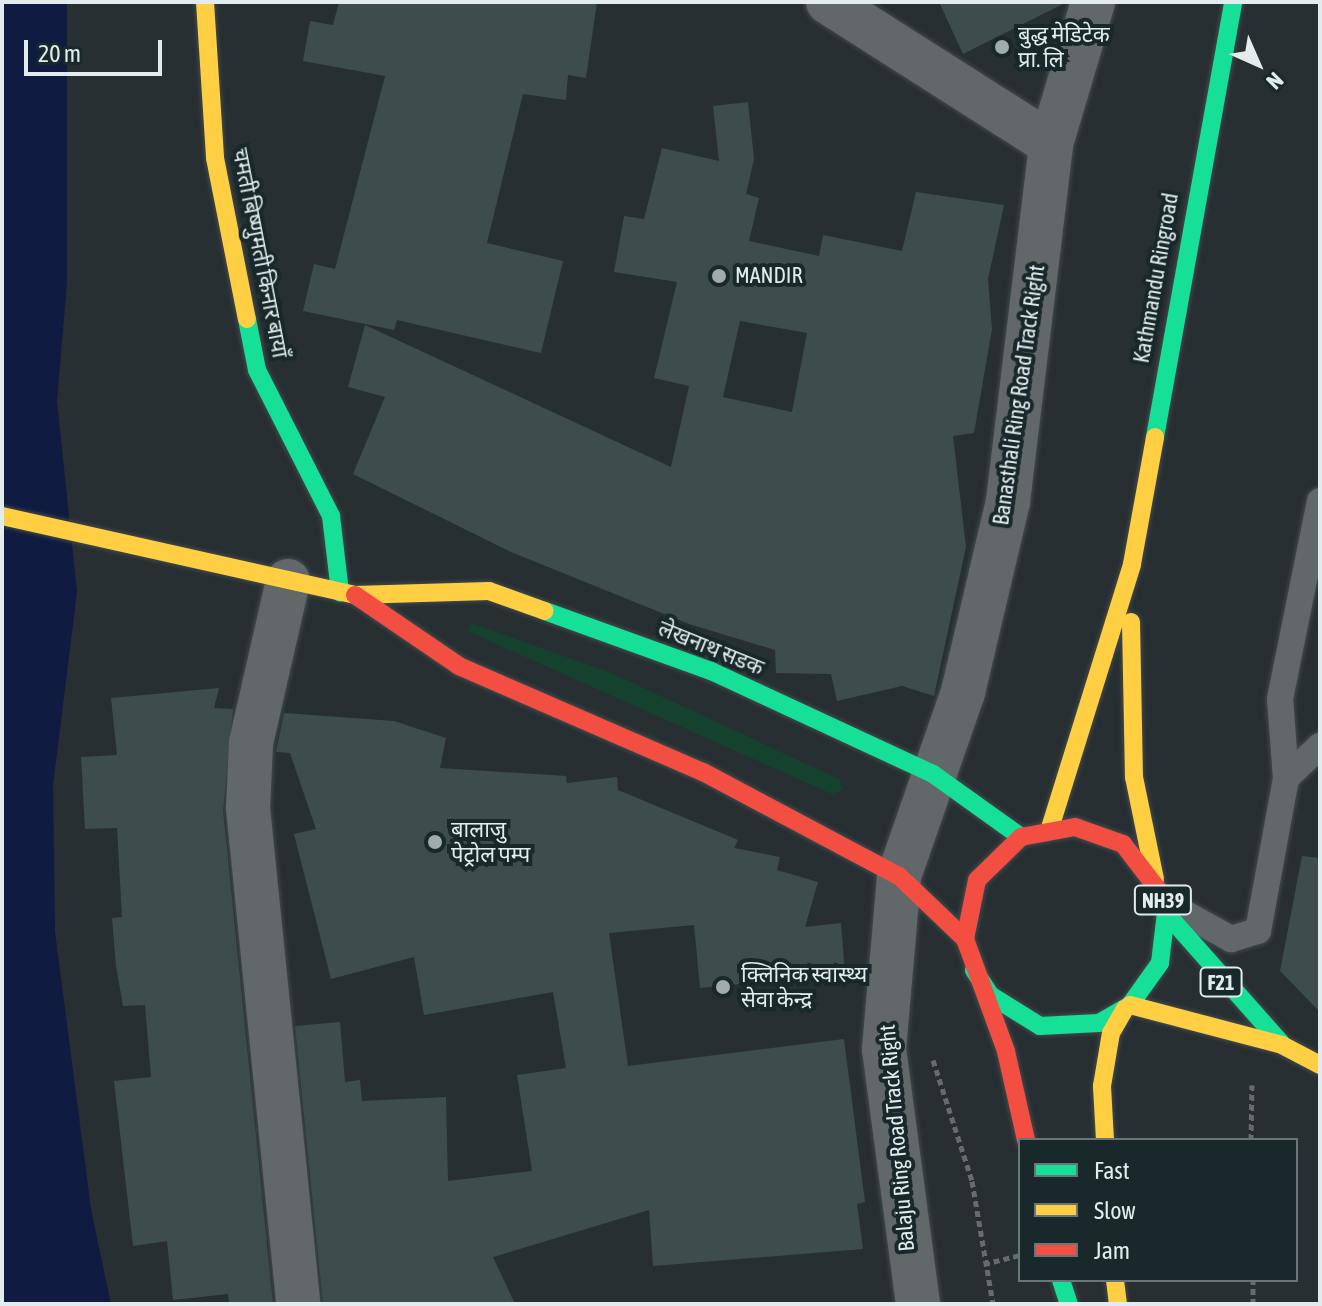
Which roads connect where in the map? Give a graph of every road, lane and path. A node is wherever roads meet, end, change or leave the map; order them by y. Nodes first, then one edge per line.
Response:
1 (205, 2) edge
2 (828, 2) edge
3 (1093, 2) edge
4 (1233, 2) edge
5 (1051, 144) junction
6 (1320, 501) edge
7 (2, 516) edge
8 (1314, 554) edge
9 (1132, 564) junction
10 (288, 581) junction
11 (348, 593) junction
12 (1320, 746) edge
13 (933, 774) junction
14 (1286, 778) junction
15 (1050, 828) junction
16 (1021, 837) junction
17 (899, 876) junction
18 (1162, 899) junction
19 (965, 939) junction
20 (974, 970) junction
21 (1128, 1007) junction
22 (926, 1045) dead end
23 (1282, 1045) junction
24 (1320, 1065) edge
25 (1026, 1138) edge
26 (1105, 1138) edge
27 (1018, 1256) edge
28 (984, 1264) junction
29 (1062, 1282) edge
30 (1115, 1282) edge
31 (1253, 1282) edge
32 (298, 1304) edge
33 (918, 1304) edge
34 (993, 1304) edge
35 (1069, 1304) edge
36 (1118, 1304) edge
37 (1253, 1304) edge

1 - 11 main road, चमती बिष्णुमती किनार बायाँ
2 - 5 street
3 - 5 street, Banasthali Ring Road Track Right
4 - 9 main road, Kathmandu Ringroad / NH39
5 - 13 street, Banasthali Ring Road Track Right
6 - 8 lane
7 - 10 main road, लेखनाथ सडक
8 - 14 lane
9 - 15 main road, Kathmandu Ringroad / NH39
9 - 18 main road, Kathmandu Ringroad / NH39
10 - 11 main road, लेखनाथ सडक
10 - 32 street
11 - 13 main road, लेखनाथ सडक
11 - 17 main road, लेखनाथ सडक
12 - 14 lane
13 - 16 main road, लेखनाथ सडक
13 - 17 street, Banasthali Ring Road Track Right
14 - 18 lane
15 - 16 main road, NH39
15 - 18 main road, NH39
16 - 19 main road, NH39
17 - 19 main road, लेखनाथ सडक
17 - 33 street, Balaju Ring Road Track Right
18 - 21 main road, Kathmandu Ringroad / NH39
18 - 23 main road, F21
19 - 20 main road, NH39
20 - 21 main road, NH39
20 - 25 main road, NH39
21 - 23 main road, F21
21 - 26 main road, Kathmandu Ringroad / NH39
22 - 28 path
23 - 24 main road, F21
27 - 28 path
28 - 34 path
29 - 35 main road
30 - 36 main road
31 - 37 path

